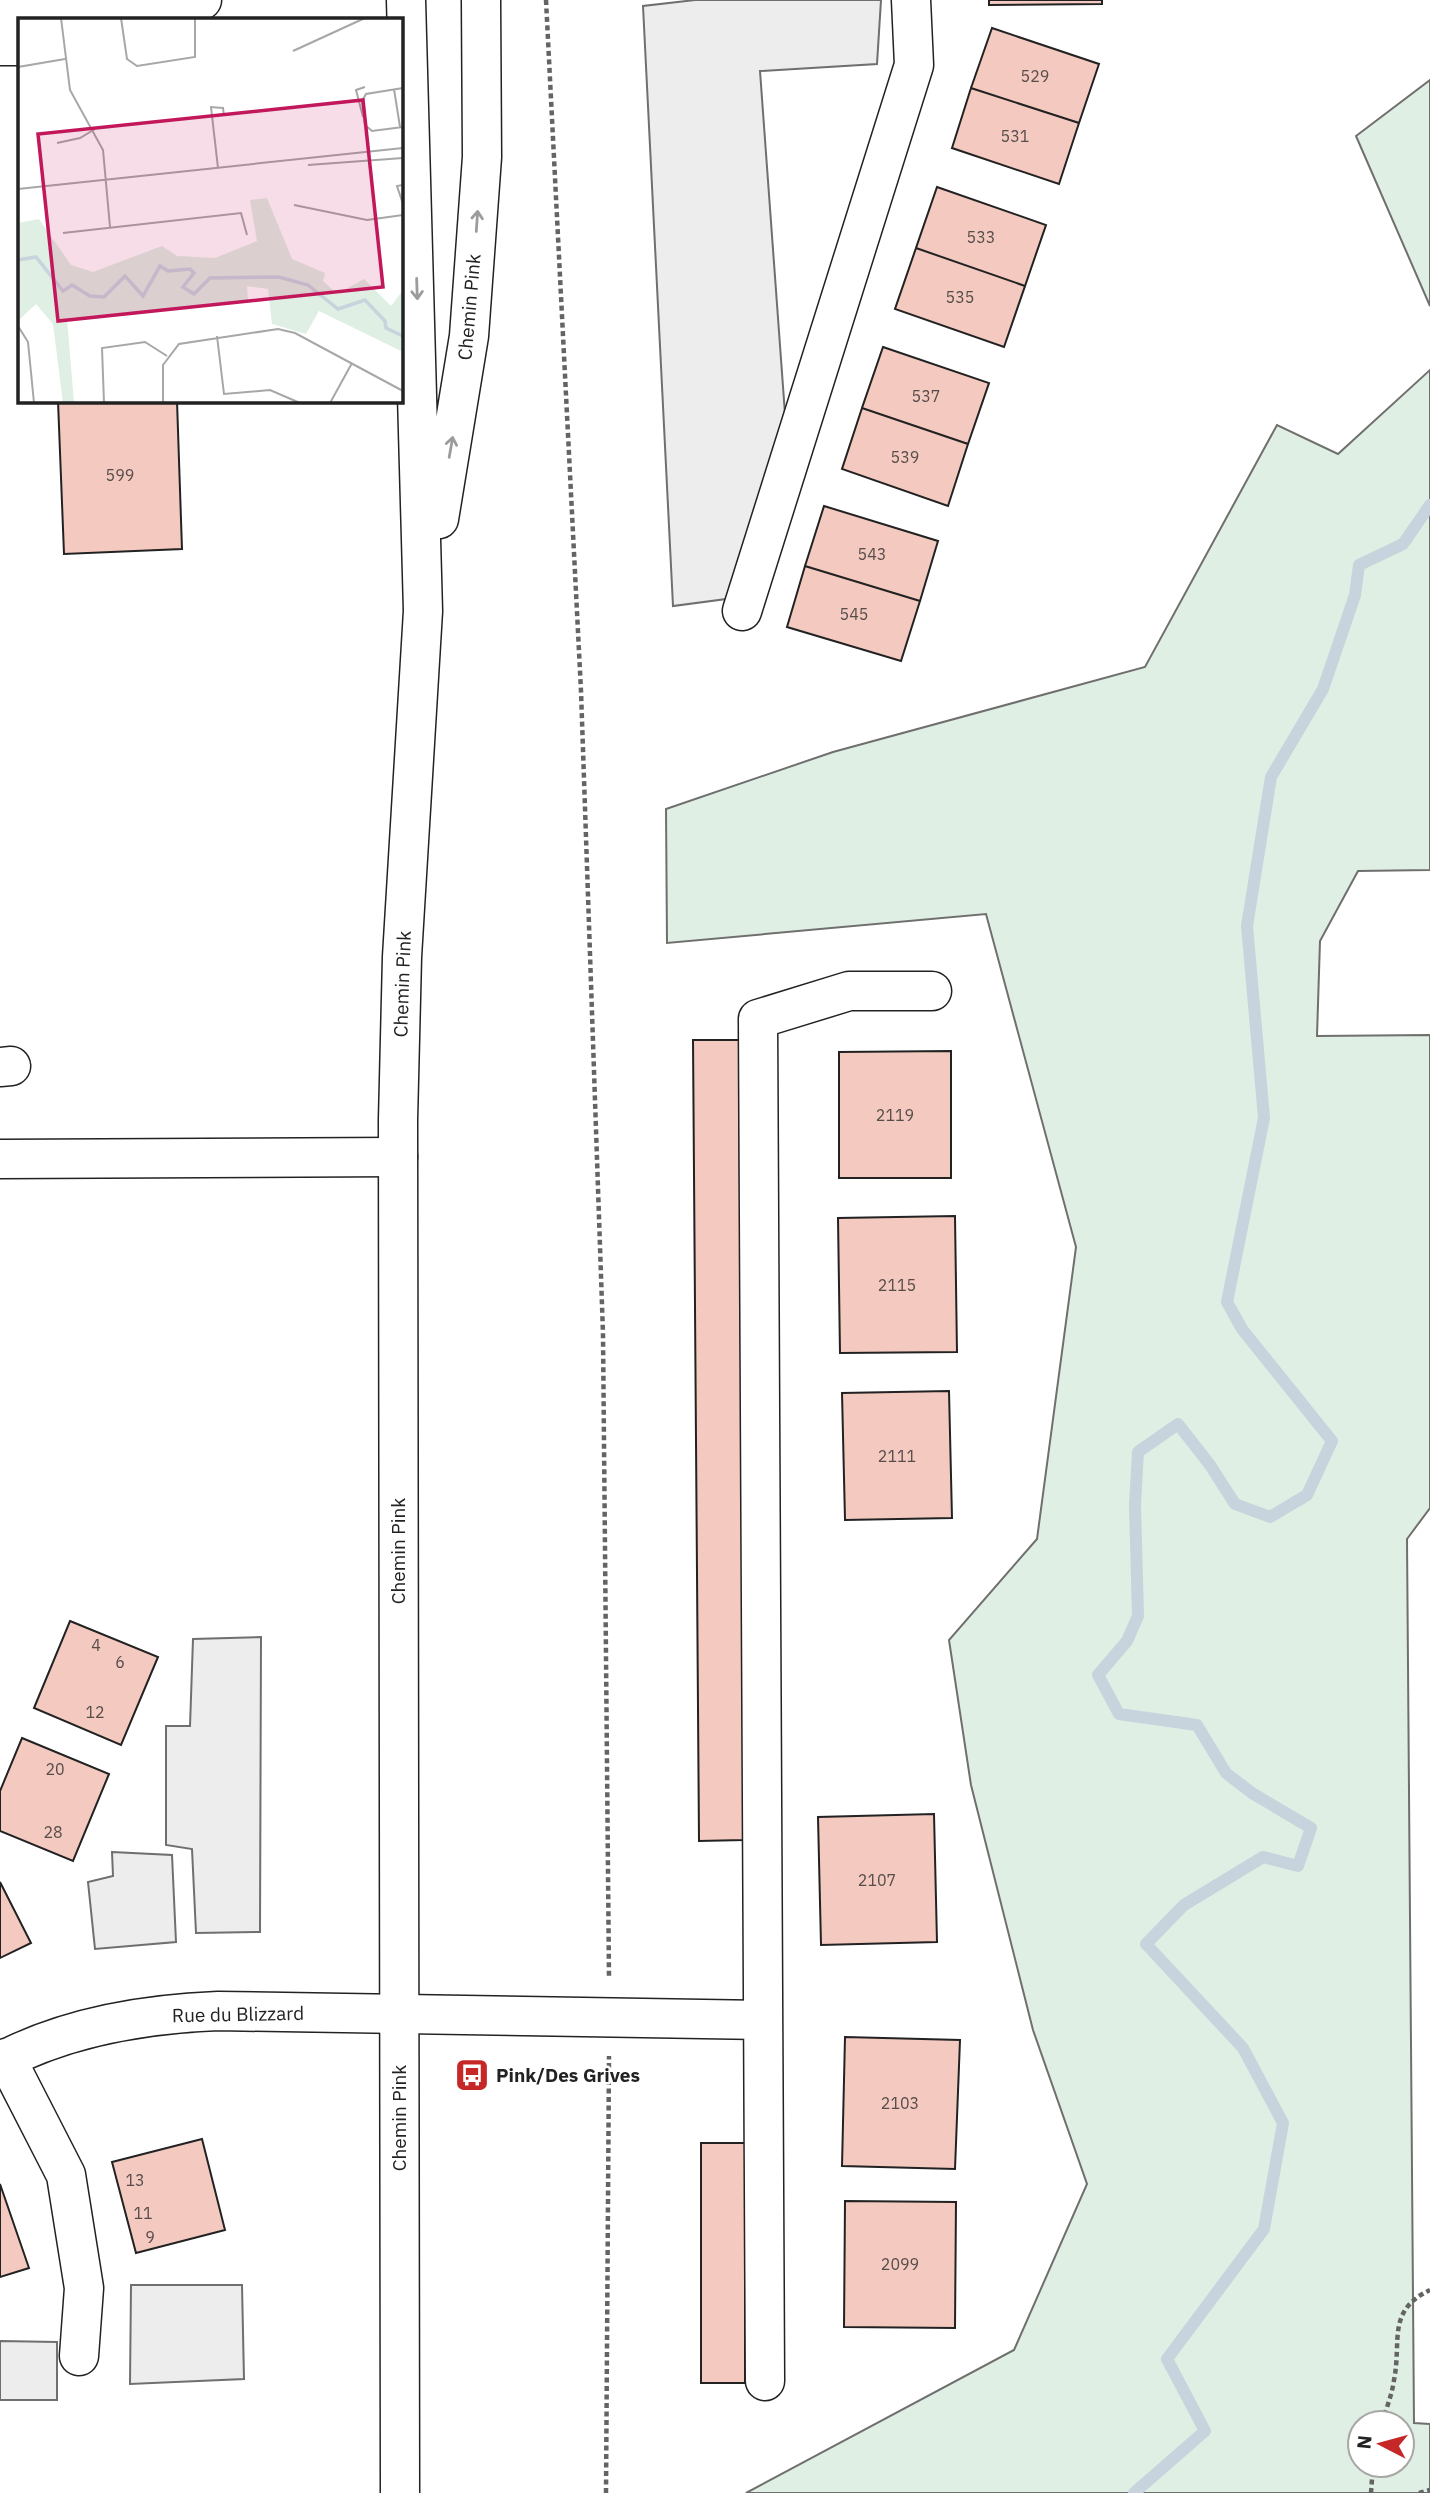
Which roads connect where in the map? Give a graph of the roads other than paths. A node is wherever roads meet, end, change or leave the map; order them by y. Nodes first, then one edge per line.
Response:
1 (202, 0) edge
2 (406, 0) edge
3 (481, 0) edge
4 (911, 0) edge
5 (0, 11) edge
6 (130, 13) edge
7 (0, 46) edge
8 (18, 46) edge
9 (423, 611) junction
10 (741, 611) dead end
11 (932, 991) dead end
12 (398, 1157) junction
13 (0, 1159) edge
14 (399, 2015) junction
15 (762, 2020) junction
16 (3, 2060) edge
17 (79, 2356) dead end
18 (765, 2381) dead end
19 (400, 2493) edge

1 - 6 main road
2 -> 9 main road, Chemin Pink
9 -> 3 main road, Chemin Pink
4 - 10 main road
5 - 6 main road
7 - 8 main road
9 - 12 main road, Chemin Pink
11 - 15 main road
12 - 13 main road
12 - 14 main road, Chemin Pink
14 - 15 main road, Rue du Blizzard
14 - 16 main road, Rue du Blizzard
14 - 19 main road, Chemin Pink
15 - 18 main road
16 - 17 main road

